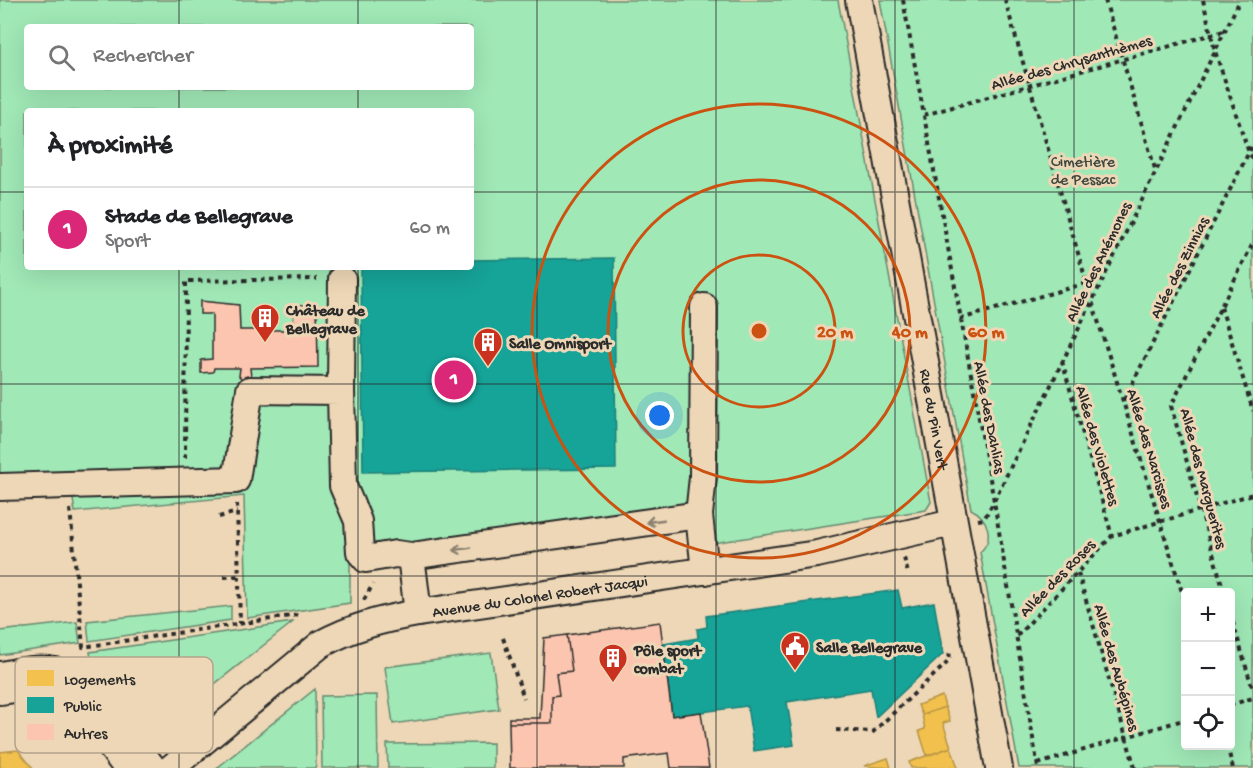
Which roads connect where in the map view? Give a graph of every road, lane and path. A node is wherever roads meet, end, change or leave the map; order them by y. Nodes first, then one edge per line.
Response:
1 (859, 0) edge
2 (903, 0) edge
3 (1005, 0) edge
4 (1105, 0) edge
5 (1203, 0) edge
6 (1240, 0) edge
7 (1224, 30) junction
8 (1213, 34) junction
9 (1215, 51) junction
10 (1123, 59) junction
11 (1029, 85) junction
12 (924, 115) junction
13 (1253, 144) edge
14 (1249, 153) junction
15 (1253, 158) edge
16 (1155, 170) junction
17 (1253, 243) edge
18 (342, 279) joint
19 (1087, 283) junction
20 (1091, 298) junction
21 (1221, 306) junction
22 (704, 307) dead end
23 (960, 319) junction
24 (1062, 361) junction
25 (341, 391) junction
26 (1124, 400) junction
27 (1253, 411) edge
28 (236, 480) junction
29 (185, 482) junction
30 (67, 485) junction
31 (0, 487) edge
32 (1253, 494) edge
33 (994, 501) junction
34 (1200, 510) junction
35 (237, 512) junction
36 (699, 515) junction
37 (219, 517) dead end
38 (1161, 522) junction
39 (960, 523) junction
40 (1112, 536) junction
41 (411, 556) junction
42 (705, 571) junction
43 (1077, 572) junction
44 (239, 576) junction
45 (224, 577) dead end
46 (1223, 588) edge
47 (1181, 591) edge
48 (418, 613) junction
49 (298, 615) dead end
50 (240, 624) junction
51 (1235, 630) edge
52 (1016, 637) junction
53 (502, 638) dead end
54 (975, 640) junction
55 (15, 673) edge
56 (0, 675) edge
57 (15, 690) edge
58 (1253, 690) edge
59 (0, 691) edge
60 (524, 698) dead end
61 (1253, 698) edge
62 (1235, 703) edge
63 (1181, 720) edge
64 (836, 730) dead end
65 (213, 733) edge
66 (1126, 737) junction
67 (1228, 750) edge
68 (116, 753) edge
69 (141, 753) edge
70 (189, 753) edge
71 (1038, 766) edge
72 (127, 768) edge
73 (153, 768) edge
74 (171, 768) edge
75 (999, 768) edge
76 (1135, 768) edge
77 (1233, 768) edge

1 - 39 street, Rue du Pin Vert
2 - 12 path, Allée des Dahlias
3 - 11 path, Allée des Narcisses
4 - 10 path
5 - 8 path
6 - 7 path, Allée des Anémones
7 - 8 path, Allée des Chrysanthèmes
7 - 9 path, Allée des Anémones
8 - 9 path
8 - 10 path, Allée des Chrysanthèmes
9 - 14 path
9 - 16 path, Allée des Anémones
10 - 11 path, Allée des Chrysanthèmes
10 - 16 path
11 - 12 path, Allée des Chrysanthèmes
11 - 19 path, Allée des Narcisses
12 - 23 path, Allée des Dahlias
13 - 14 path, Allée des Zinnias
14 - 15 path
14 - 26 path, Allée des Zinnias
16 - 20 path, Allée des Anémones
17 - 21 path, Allée des Marguerites
18 - 25 street
18 - 29 path
19 - 20 path, Allée des Narcisses
19 - 23 path
20 - 24 path, Allée des Anémones
20 - 26 path, Allée des Narcisses
21 - 27 path
21 - 34 path, Allée des Marguerites
22 - 36 street
23 - 33 path, Allée des Dahlias
24 - 33 path, Allée des Anémones
24 - 40 path, Allée des Violettes
25 - 28 street
25 - 41 street
26 - 38 path, Allée des Narcisses
28 - 29 street
28 - 35 path
29 - 30 street
30 - 31 street
30 - 50 path
32 - 34 path, Allée des Roses
33 - 39 path, Allée des Anémones
33 - 52 path, Allée des Dahlias
34 - 38 path, Allée des Roses
34 - 46 path, Allée des Marguerites
35 - 37 path
35 - 44 path
36 -> 41 street
36 - 42 street
38 - 40 path, Allée des Roses
38 - 47 path, Allée des Narcisses
39 - 42 street, Avenue du Colonel Robert Jacqui
39 - 54 street, Rue du Pin Vert
40 - 43 path, Allée des Roses
41 - 48 street
42 - 48 street, Avenue du Colonel Robert Jacqui
43 - 52 path, Allée des Roses
43 - 66 path, Allée des Aubépines
44 - 45 path
44 - 50 path
48 - 65 street, Avenue du Colonel Robert Jacqui
49 - 50 path
51 - 58 path
52 - 71 path, Allée des Dahlias
53 - 60 path
54 - 64 path
54 - 75 street, Rue du Pin Vert
55 - 56 street
57 - 59 street
61 - 62 path
63 - 66 path
66 - 71 path
66 - 76 path, Allée des Aubépines
67 - 77 path
68 - 72 street
69 - 73 street
70 - 74 street, Avenue du Colonel Robert Jacqui

